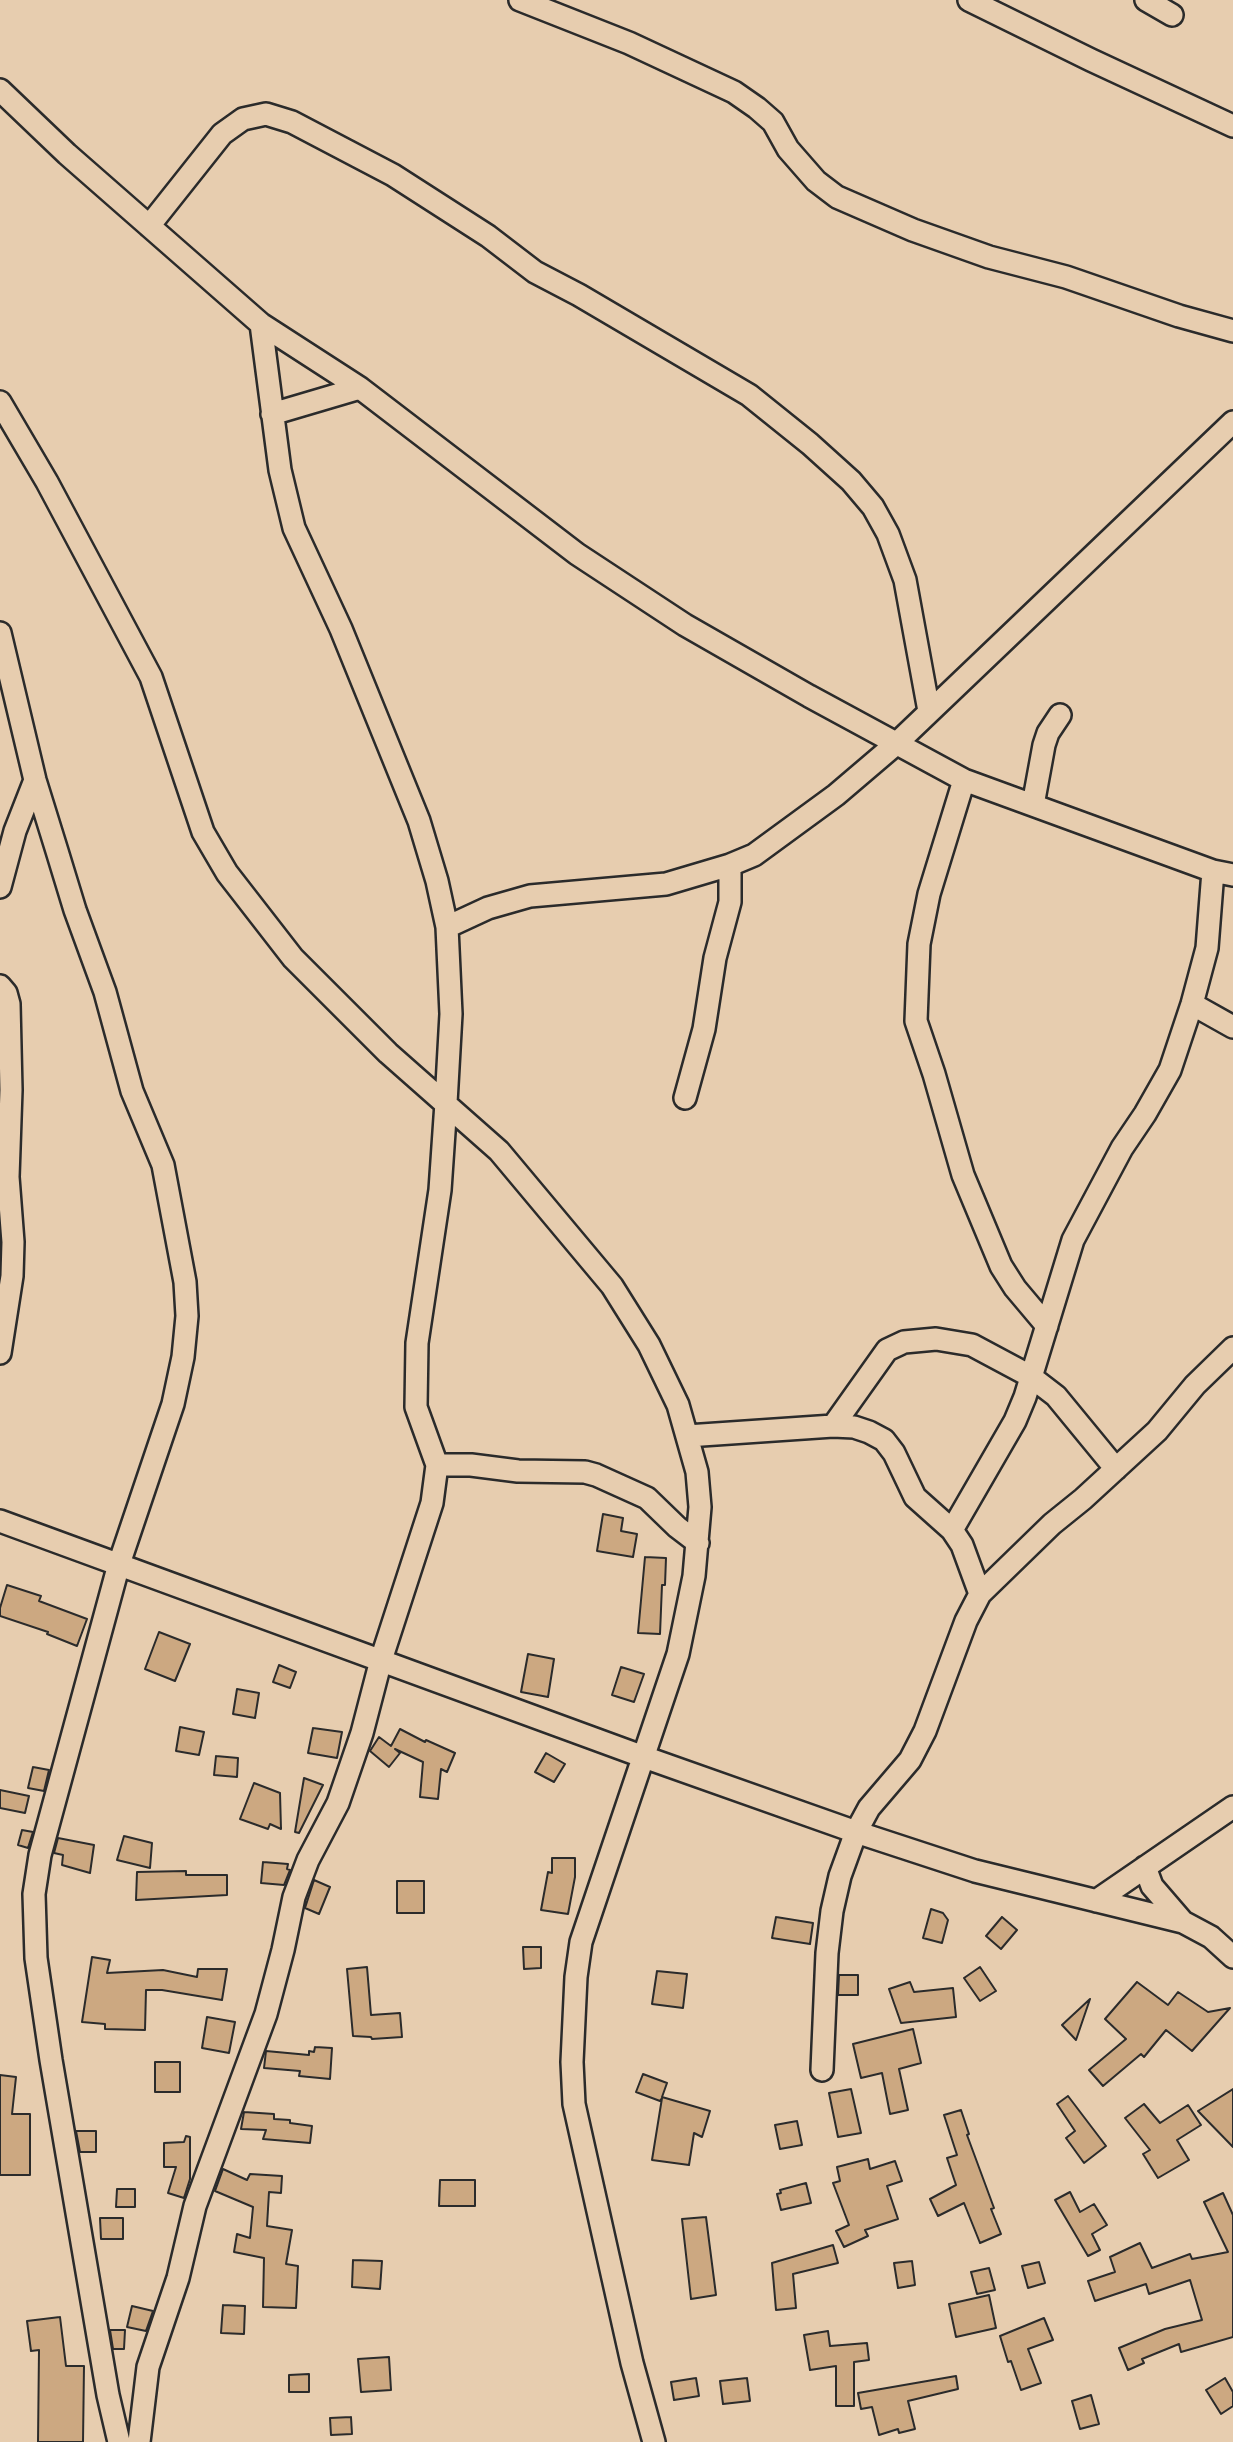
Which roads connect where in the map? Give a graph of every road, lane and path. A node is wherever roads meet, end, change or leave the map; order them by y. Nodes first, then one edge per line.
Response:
1 (520, 0) edge
2 (969, 0) edge
3 (1018, 0) edge
4 (1146, 0) edge
5 (1172, 15) dead end
6 (1009, 20) junction
7 (0, 90) edge
8 (1233, 126) edge
9 (149, 226) junction
10 (261, 324) junction
11 (1233, 331) edge
12 (360, 388) junction
13 (0, 402) edge
14 (272, 414) junction
15 (1233, 422) edge
16 (0, 633) edge
17 (929, 711) junction
18 (1060, 715) dead end
19 (897, 743) junction
20 (35, 780) junction
21 (964, 780) junction
22 (1033, 805) junction
23 (730, 865) junction
24 (1223, 873) edge
25 (0, 887) edge
26 (447, 927) junction
27 (0, 986) edge
28 (1192, 1004) junction
29 (1233, 1027) edge
30 (685, 1098) dead end
31 (446, 1103) junction
32 (1047, 1326) junction
33 (1233, 1348) edge
34 (0, 1353) edge
35 (1030, 1376) junction
36 (833, 1426) junction
37 (687, 1436) junction
38 (437, 1465) junction
39 (1116, 1469) junction
40 (0, 1521) edge
41 (952, 1530) junction
42 (698, 1543) junction
43 (119, 1564) junction
44 (980, 1594) junction
45 (381, 1660) junction
46 (643, 1758) junction
47 (1233, 1807) edge
48 (856, 1832) junction
49 (1145, 1867) junction
50 (1096, 1901) junction
51 (1183, 1922) junction
52 (1233, 1957) edge
53 (822, 2070) dead end
54 (119, 2442) edge
55 (139, 2442) edge
56 (654, 2442) edge

1 - 11 street
2 - 6 street
3 - 6 street
4 - 5 street
6 - 8 street
7 - 9 street
9 - 10 street
9 - 17 street
10 - 12 street
10 - 14 street
12 - 14 street
12 - 19 street
13 - 31 street
14 - 26 street
15 - 17 street
16 - 20 street
17 - 19 street
18 - 22 street
19 - 21 street
19 - 23 street
20 - 25 street
20 - 43 street
21 - 22 street
21 - 32 street
22 - 24 street
23 - 26 street
23 - 30 street
24 - 28 street
26 - 31 street
27 - 34 street
28 - 29 street
28 - 32 street
31 - 37 street
31 - 38 street
32 - 35 street
33 - 39 street
35 - 36 street
35 - 39 street
35 - 41 street
36 - 37 street
36 - 41 street
37 - 42 street
38 - 42 street
38 - 45 street
39 - 44 street
40 - 43 street
41 - 44 street
42 - 46 street
43 - 45 street
43 - 54 street
44 - 48 street
45 - 46 street
45 - 55 street
46 - 48 street
46 - 56 street
47 - 49 street
48 - 50 street
48 - 53 street
49 - 50 street
49 - 51 street
50 - 51 street
51 - 52 street

